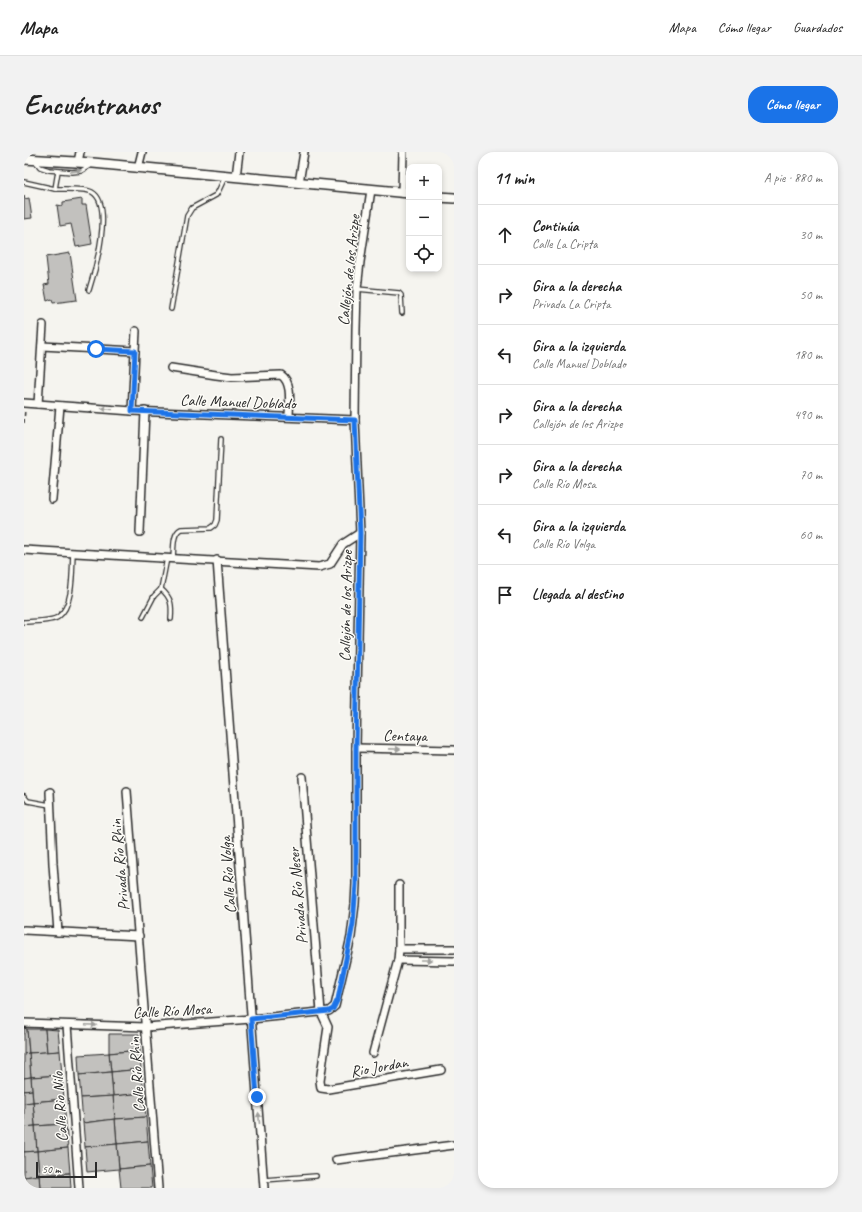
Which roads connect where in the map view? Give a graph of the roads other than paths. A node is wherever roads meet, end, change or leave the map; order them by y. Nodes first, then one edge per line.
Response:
1 (24, 152) edge
2 (80, 152) edge
3 (142, 152) edge
4 (239, 152) edge
5 (304, 152) edge
6 (403, 152) edge
7 (24, 159) edge
8 (34, 159) junction
9 (78, 162) junction
10 (93, 164) junction
11 (138, 168) junction
12 (58, 171) junction
13 (225, 176) junction
14 (236, 177) junction
15 (24, 182) edge
16 (298, 183) junction
17 (55, 189) junction
18 (371, 190) junction
19 (405, 193) edge
20 (442, 197) edge
21 (454, 198) edge
22 (357, 289) junction
23 (89, 290) dead end
24 (171, 309) dead end
25 (402, 313) dead end
26 (43, 325) dead end
27 (136, 331) dead end
28 (42, 346) junction
29 (135, 351) junction
30 (171, 368) dead end
31 (25, 403) edge
32 (38, 404) junction
33 (60, 406) junction
34 (132, 411) junction
35 (145, 411) junction
36 (289, 417) junction
37 (355, 420) junction
38 (221, 439) dead end
39 (52, 499) dead end
40 (140, 532) dead end
41 (360, 533) junction
42 (24, 550) edge
43 (73, 552) junction
44 (170, 559) junction
45 (217, 560) junction
46 (161, 589) junction
47 (143, 617) dead end
48 (171, 619) dead end
49 (24, 622) edge
50 (356, 748) junction
51 (454, 750) edge
52 (302, 777) dead end
53 (127, 791) dead end
54 (50, 792) dead end
55 (24, 796) edge
56 (50, 805) junction
57 (399, 885) dead end
58 (24, 930) edge
59 (58, 932) junction
60 (139, 936) junction
61 (399, 948) junction
62 (454, 949) edge
63 (398, 960) junction
64 (454, 961) edge
65 (321, 1012) junction
66 (251, 1019) junction
67 (24, 1023) edge
68 (67, 1025) junction
69 (146, 1027) junction
70 (373, 1052) dead end
71 (441, 1070) dead end
72 (321, 1088) joint
73 (454, 1145) edge
74 (336, 1160) dead end
75 (316, 1176) dead end
76 (264, 1180) junction
77 (79, 1188) edge
78 (158, 1188) edge
79 (264, 1188) edge

1 - 7 street
2 - 9 street
3 - 11 street
4 - 14 street
5 - 16 street
6 - 19 street
7 - 8 street
8 - 9 street
8 - 12 lane
9 - 10 street
10 - 11 street
12 -> 10 lane
11 - 13 street
12 - 17 lane
13 - 14 street
13 - 24 lane
14 - 16 street
15 - 17 lane
16 - 18 street
17 - 23 lane
18 - 19 street
18 - 22 street, Callejón de los Arizpe
20 - 21 street
22 - 25 lane
22 - 37 street, Callejón de los Arizpe
26 - 28 street
27 - 29 street
28 - 29 street
28 - 32 street
29 - 34 street
30 - 36 street
31 - 32 street, Calle Manuel Doblado
32 - 33 street, Calle Manuel Doblado
34 -> 33 street, Calle Manuel Doblado
33 - 39 street
34 - 35 street, Calle Manuel Doblado
35 - 36 street, Calle Manuel Doblado
35 - 40 street
36 - 37 street, Calle Manuel Doblado
37 - 41 street, Callejón de los Arizpe
38 - 44 lane
41 - 45 street
41 - 50 street, Callejón de los Arizpe
42 - 43 street
43 - 44 street
43 - 49 lane
44 - 45 street
44 - 46 lane
45 - 66 street, Calle Río Volga
46 - 47 lane
46 - 48 lane
50 -> 51 street, Centaya
50 - 65 street, Callejón de los Arizpe
52 - 65 street, Privada Río Neser
53 - 60 street, Privada Río Rhin
54 - 56 street
55 - 56 lane
56 - 59 street
57 - 61 street
58 - 59 street
59 - 60 street
60 - 69 street, Calle Río Rhin
61 - 62 street
61 - 63 street
63 -> 64 street
63 - 70 street
65 - 66 street, Calle Río Mosa
65 - 72 street, Privada Río Neser
66 - 69 street, Calle Río Mosa
76 -> 66 street, Calle Río Volga
67 - 68 street, Calle Río Mosa
68 -> 69 street, Calle Río Mosa
68 - 77 street, Calle Rio Nilo
69 - 78 street, Calle Río Rhin
71 - 72 street, Rio Jordan
73 - 74 street
75 - 76 lane
76 - 79 street, Calle Río Volga

